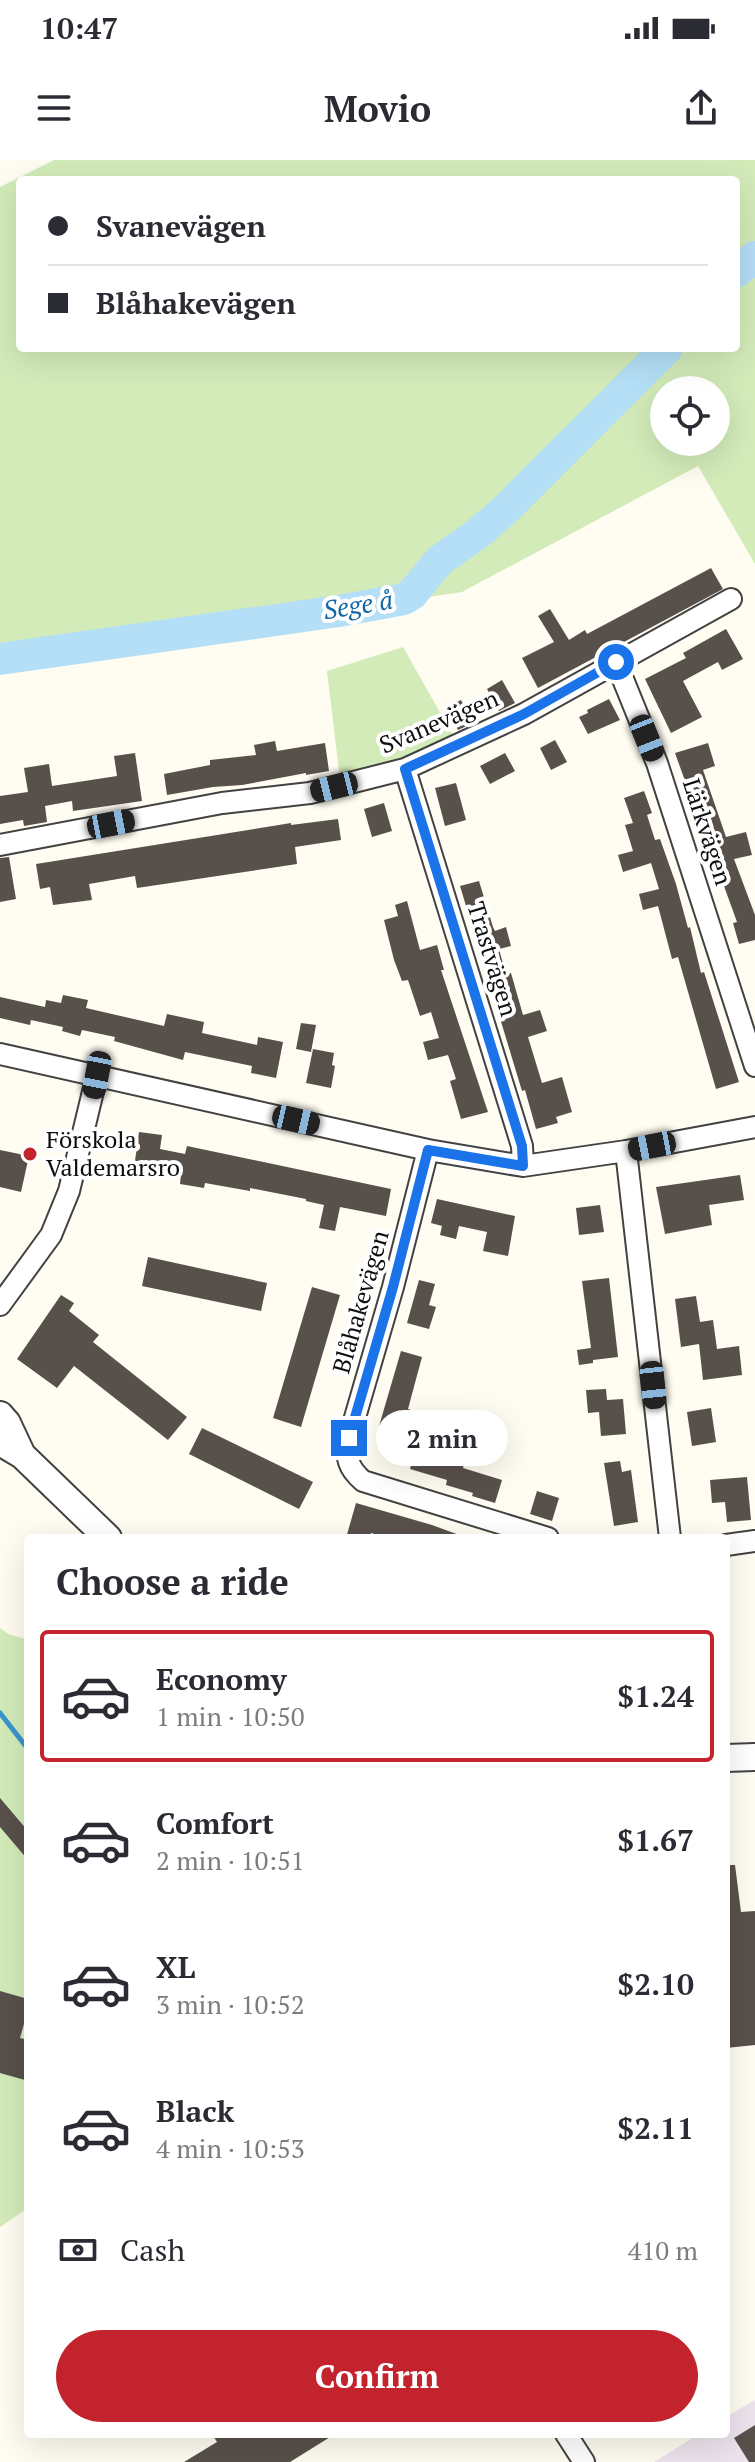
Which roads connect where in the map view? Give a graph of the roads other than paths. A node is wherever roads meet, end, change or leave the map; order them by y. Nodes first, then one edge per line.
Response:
1 (731, 599) dead end
2 (616, 662) junction
3 (405, 769) junction
4 (0, 845) edge
5 (0, 1054) edge
6 (755, 1066) edge
7 (97, 1075) junction
8 (755, 1127) edge
9 (428, 1150) junction
10 (626, 1151) junction
11 (523, 1166) junction
12 (0, 1305) edge
13 (0, 1415) edge
14 (11, 1449) edge
15 (104, 1534) edge
16 (535, 1534) edge
17 (670, 1534) edge
18 (755, 1541) edge
19 (730, 1544) edge
20 (755, 1757) edge
21 (730, 1758) edge
22 (569, 2438) edge
23 (584, 2462) edge

1 - 2 street, Svanevägen
2 - 3 street, Svanevägen
2 - 6 street, Lärkvägen
3 - 4 street, Svanevägen
3 - 11 street, Trastvägen
5 - 7 street
7 - 9 street
7 - 12 street
8 - 10 street
9 - 11 street
9 - 16 street, Blåhakevägen
10 - 11 street
10 - 17 street
13 - 14 street
14 - 15 street
18 - 19 street
20 - 21 street
22 - 23 street

